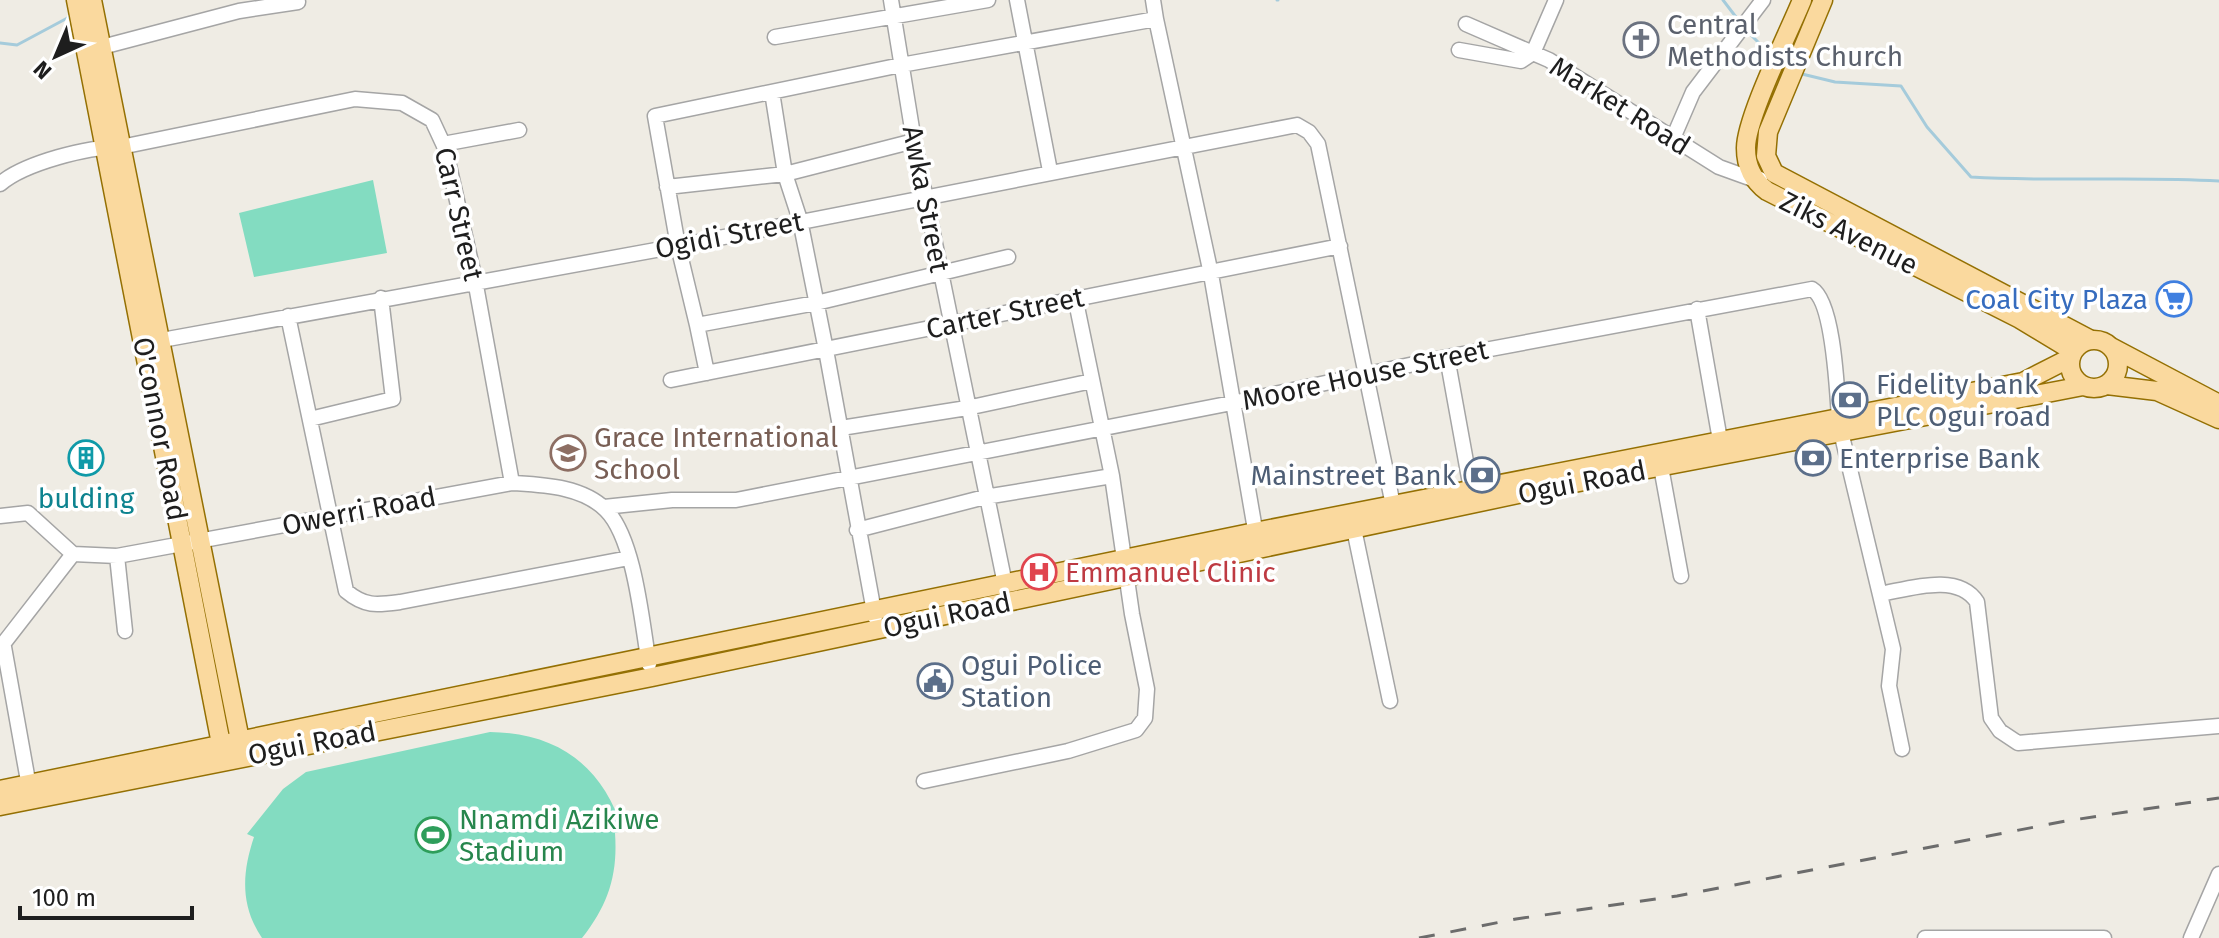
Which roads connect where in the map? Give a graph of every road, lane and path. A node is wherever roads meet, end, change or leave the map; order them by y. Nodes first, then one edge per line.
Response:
1 (76, 0) edge
2 (92, 0) edge
3 (891, 0) edge
4 (988, 0) edge
5 (1017, 0) edge
6 (1153, 0) edge
7 (1556, 0) edge
8 (1763, 0) edge
9 (1802, 0) edge
10 (1823, 0) edge
11 (298, 2) dead end
12 (895, 17) junction
13 (1156, 19) junction
14 (1466, 24) dead end
15 (775, 37) dead end
16 (1024, 42) junction
17 (97, 49) junction
18 (1459, 50) dead end
19 (1533, 53) junction
20 (901, 65) junction
21 (772, 92) junction
22 (1773, 96) junction
23 (519, 130) dead end
24 (1674, 136) junction
25 (914, 141) junction
26 (443, 144) junction
27 (1185, 145) junction
28 (113, 147) junction
29 (1050, 171) junction
30 (1774, 173) junction
31 (785, 174) junction
32 (1755, 180) junction
33 (0, 184) edge
34 (667, 187) junction
35 (927, 195) junction
36 (800, 220) junction
37 (678, 246) junction
38 (1340, 246) junction
39 (1008, 257) dead end
40 (939, 272) junction
41 (1211, 274) junction
42 (475, 280) junction
43 (1075, 297) junction
44 (381, 298) junction
45 (816, 303) junction
46 (1697, 309) junction
47 (288, 316) junction
48 (697, 325) junction
49 (951, 326) junction
50 (2091, 340) junction
51 (152, 342) junction
52 (2111, 347) junction
53 (826, 350) junction
54 (2072, 355) junction
55 (1447, 357) junction
56 (707, 373) junction
57 (1365, 374) junction
58 (671, 380) dead end
59 (1092, 381) junction
60 (2107, 385) junction
61 (2083, 386) junction
62 (1231, 403) junction
63 (2219, 404) edge
64 (967, 408) junction
65 (310, 419) junction
66 (2219, 419) edge
67 (1840, 425) junction
68 (841, 428) junction
69 (1102, 428) junction
70 (1720, 440) junction
71 (977, 450) junction
72 (1661, 467) junction
73 (1112, 476) junction
74 (849, 478) junction
75 (512, 483) junction
76 (1471, 489) junction
77 (985, 497) junction
78 (1393, 505) junction
79 (604, 507) junction
80 (0, 516) edge
81 (330, 517) junction
82 (1354, 529) junction
83 (857, 530) junction
84 (1256, 540) junction
85 (192, 543) junction
86 (73, 554) junction
87 (117, 556) junction
88 (629, 558) junction
89 (1126, 568) junction
90 (1681, 576) dead end
91 (1005, 584) junction
92 (1880, 594) junction
93 (874, 611) junction
94 (877, 630) junction
95 (125, 631) dead end
96 (2, 647) edge
97 (648, 657) junction
98 (652, 677) junction
99 (1390, 701) dead end
100 (224, 710) junction
101 (2219, 726) edge
102 (264, 736) junction
103 (1902, 749) dead end
104 (232, 751) junction
105 (196, 752) junction
106 (924, 781) dead end
107 (0, 790) edge
108 (30, 792) junction
109 (0, 806) edge
110 (2219, 874) edge
111 (1925, 938) edge
112 (2104, 938) edge
113 (2191, 938) edge

1 - 17 main road
2 - 17 main road
3 - 12 street, Awka Street
4 - 12 street
5 - 16 street
6 - 13 street
7 - 19 street
8 - 24 street
9 - 22 main road, Ziks Avenue
10 - 22 main road, Ziks Avenue
11 - 17 street
12 - 15 street
12 - 20 street, Awka Street
13 - 16 street
13 - 27 street
14 - 19 street, Market Road
16 - 20 street
16 - 29 street
17 - 28 main road, O'connor Road
18 - 19 street
19 - 24 street, Market Road
20 - 21 street
20 - 25 street, Awka Street
21 - 31 street
21 - 34 street
22 - 30 main road, Ziks Avenue
22 - 32 main road, Ziks Avenue
23 - 26 street
24 - 32 street, Market Road
25 - 31 street
25 - 35 street, Awka Street
26 - 28 street, Carr Street
26 - 42 street, Carr Street
27 - 29 street, Ogidi Street
27 - 38 street, Ogidi Street
27 - 41 street
28 - 33 street, Carr Street
28 - 51 main road, O'connor Road
29 - 35 street, Ogidi Street
30 - 32 street
30 - 50 main road, Ziks Avenue
31 - 34 street
31 - 36 street
32 - 54 main road, Ziks Avenue
34 - 37 street
35 - 36 street, Ogidi Street
35 - 40 street, Awka Street
36 - 37 street, Ogidi Street
36 - 45 street
37 - 42 street, Ogidi Street
37 - 48 street
38 - 41 street, Carter Street
38 - 57 street
39 - 40 street
40 - 45 street
40 - 49 street, Awka Street
41 - 43 street, Carter Street
41 - 62 street
42 - 44 street, Ogidi Street
42 - 75 street, Carr Street
43 - 49 street, Carter Street
43 - 59 street
44 - 47 street, Ogidi Street
44 - 65 street
45 - 48 street
45 - 53 street
46 - 55 street, Moore House Street
46 - 67 street, Moore House Street
46 - 70 street
47 - 51 street, Ogidi Street
47 - 65 street
48 - 56 street
49 - 53 street, Carter Street
49 - 64 street, Awka Street
50 - 52 main road
50 - 54 main road
51 - 85 main road, O'connor Road
52 - 60 main road
52 - 63 main road
53 - 56 street, Carter Street
53 - 68 street
54 - 61 main road
54 - 67 main road, Ogui Road
55 - 57 street, Moore House Street
55 - 76 street
56 - 58 street, Carter Street
57 - 62 street, Moore House Street
57 - 78 street
59 - 64 street
59 - 69 street
60 - 61 main road
60 - 66 main road
61 - 67 main road, Ogui Road
62 - 69 street, Moore House Street
62 - 84 street
64 - 68 street
64 - 71 street, Awka Street
65 - 81 street
67 - 70 main road, Ogui Road
67 - 72 main road, Ogui Road
67 - 92 street
68 - 74 street
69 - 71 street, Moore House Street
69 - 73 street
70 - 76 main road, Ogui Road
71 - 74 street, Moore House Street
71 - 77 street, Awka Street
72 - 82 main road, Ogui Road
72 - 90 street
73 - 77 street
73 - 89 street
74 - 79 street, Moore House Street
74 - 83 street
75 - 79 street, Owerri Road
75 - 81 street, Owerri Road
76 - 78 main road, Ogui Road
77 - 83 street
77 - 91 street, Awka Street
78 - 84 main road, Ogui Road
79 - 88 street
80 - 86 street
81 - 85 street, Owerri Road
81 - 88 street
82 - 84 main road, Ogui Road
82 - 99 street
83 - 93 street
84 - 89 main road, Ogui Road
85 - 87 street, Owerri Road
85 - 100 main road, O'connor Road
86 - 87 street, Owerri Road
86 - 96 street
87 - 95 street
88 - 97 street
89 - 91 main road, Ogui Road
89 - 94 main road, Ogui Road
89 - 106 street
91 - 93 main road, Ogui Road
92 - 101 street
92 - 103 street
93 - 94 street
93 - 97 main road, Ogui Road
94 - 98 main road, Ogui Road
96 - 108 street
97 - 98 street
97 - 102 main road, Ogui Road
98 - 104 main road, Ogui Road
100 - 102 main road
100 - 104 main road, O'connor Road
100 - 105 main road
102 - 104 main road, Ogui Road
104 - 105 main road, Ogui Road
104 - 108 main road, Ogui Road
105 - 108 main road, Ogui Road
107 - 108 main road, Ogui Road
108 - 109 main road, Ogui Road
110 - 113 street
111 - 112 street

